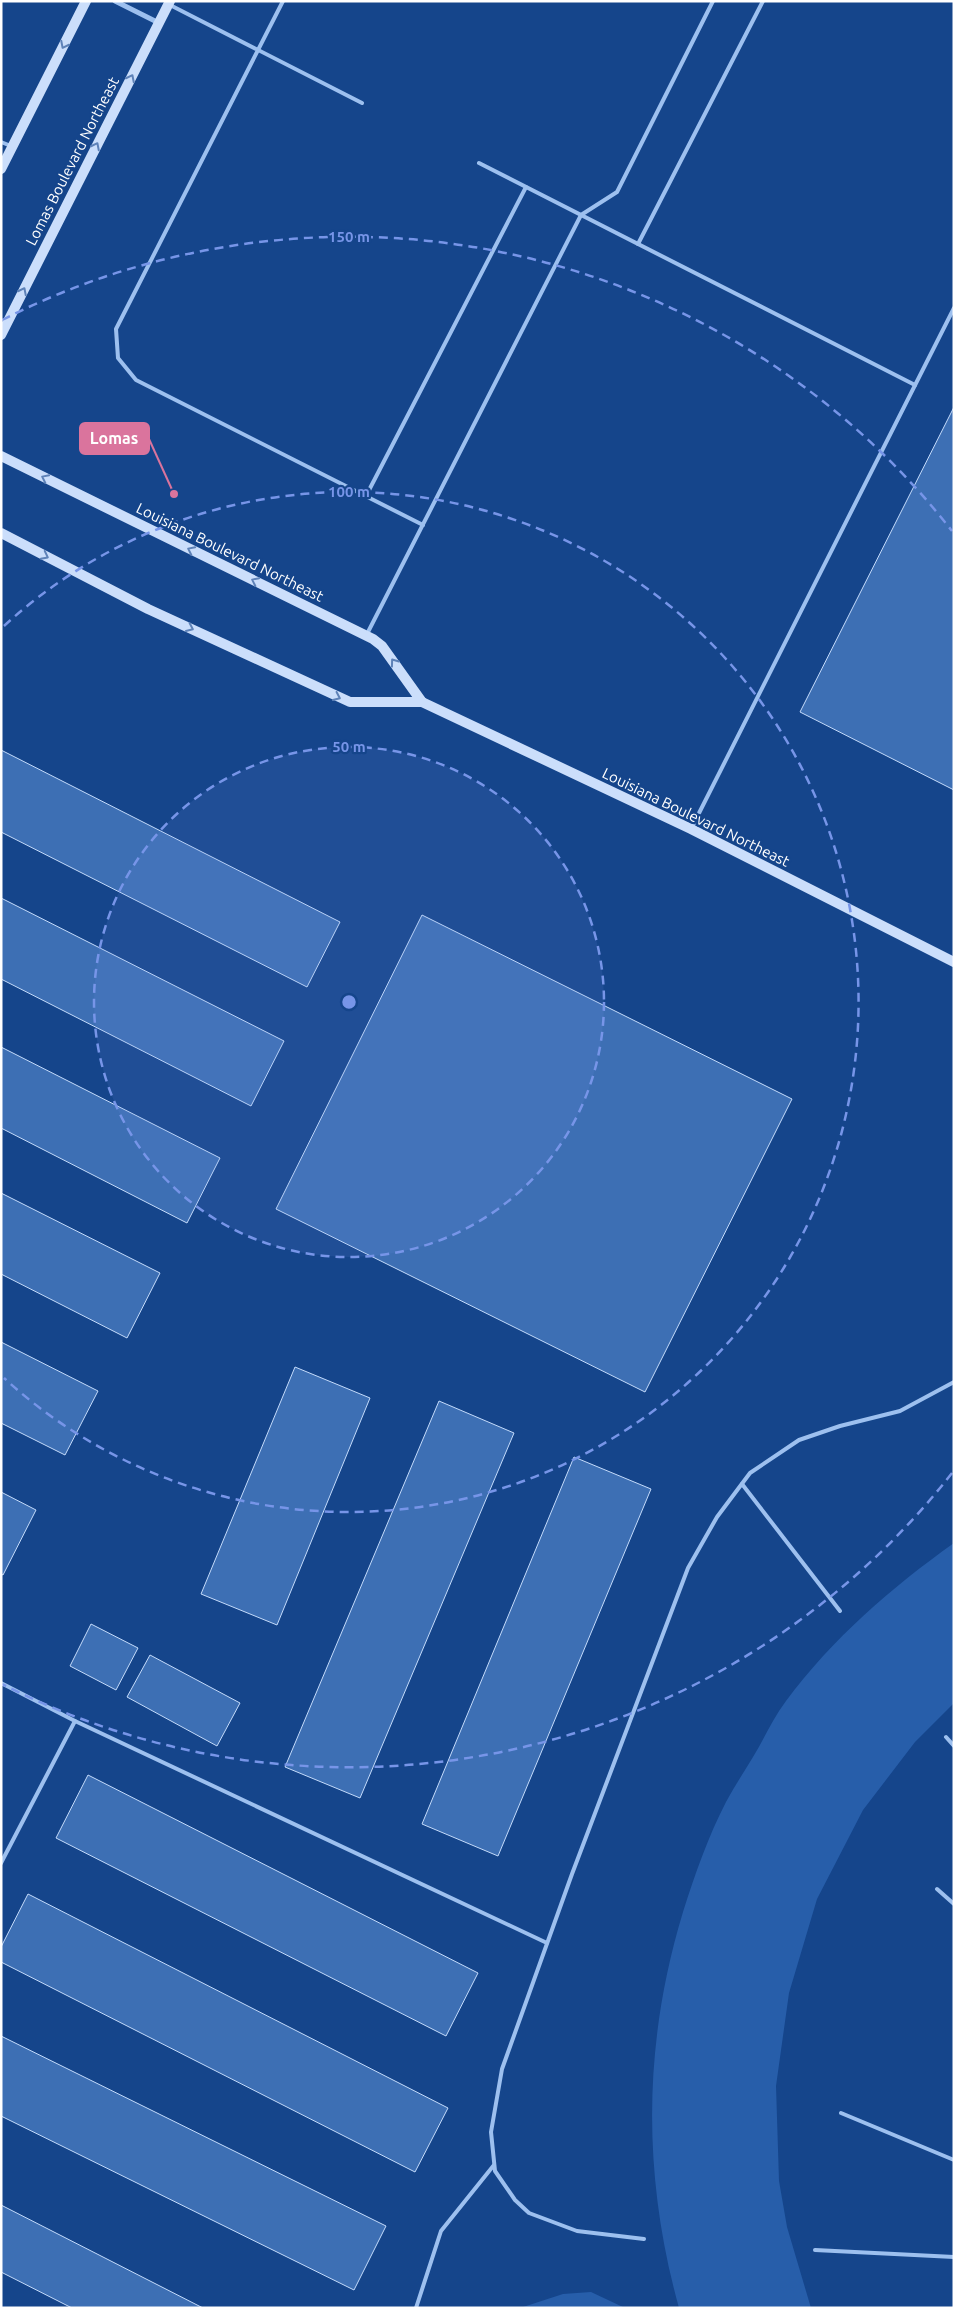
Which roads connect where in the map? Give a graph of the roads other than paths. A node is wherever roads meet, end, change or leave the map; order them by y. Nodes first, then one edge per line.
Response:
1 (86, 1) edge
2 (115, 1) edge
3 (283, 1) edge
4 (713, 1) edge
5 (763, 1) edge
6 (169, 3) edge
7 (159, 22) junction
8 (258, 51) junction
9 (362, 103) dead end
10 (1, 142) edge
11 (12, 147) junction
12 (479, 162) dead end
13 (1, 168) edge
14 (526, 187) junction
15 (581, 215) junction
16 (638, 244) junction
17 (954, 308) edge
18 (1, 335) edge
19 (915, 385) junction
20 (1, 456) edge
21 (366, 496) junction
22 (423, 525) junction
23 (1, 533) edge
24 (366, 636) junction
25 (422, 702) junction
26 (690, 830) junction
27 (954, 962) edge
28 (954, 1382) edge
29 (742, 1484) junction
30 (840, 1611) dead end
31 (1, 1682) edge
32 (75, 1720) junction
33 (946, 1737) dead end
34 (954, 1746) edge
35 (1, 1863) edge
36 (937, 1889) dead end
37 (954, 1904) edge
38 (547, 1943) junction
39 (841, 2113) dead end
40 (954, 2160) edge
41 (494, 2164) junction
42 (644, 2239) dead end
43 (815, 2250) dead end
44 (954, 2256) edge
45 (416, 2308) edge

1 -> 11 main road
2 - 7 street
3 - 8 lane
4 - 15 lane
5 - 16 lane
6 - 7 main road, Lomas Boulevard Northeast
6 - 8 lane
18 -> 7 main road, Lomas Boulevard Northeast
8 - 9 lane
8 - 21 lane
10 - 11 lane
11 - 13 main road
12 - 14 lane
14 - 15 lane
14 - 21 lane
15 - 16 lane
15 - 22 lane
16 - 19 lane
17 - 19 lane
19 - 26 lane
24 -> 20 main road, Louisiana Boulevard Northeast
21 - 22 lane
22 - 24 lane
23 -> 25 main road, Louisiana Boulevard Northeast
25 -> 24 main road, Louisiana Boulevard Northeast
25 - 26 main road, Louisiana Boulevard Northeast
26 - 27 main road, Louisiana Boulevard Northeast
28 - 29 lane
29 - 30 lane
29 - 38 lane
31 - 32 lane
32 - 35 lane
32 - 38 lane
33 - 34 lane
36 - 37 lane
38 - 41 lane
39 - 40 lane
41 - 42 lane
41 - 45 lane
43 - 44 lane

